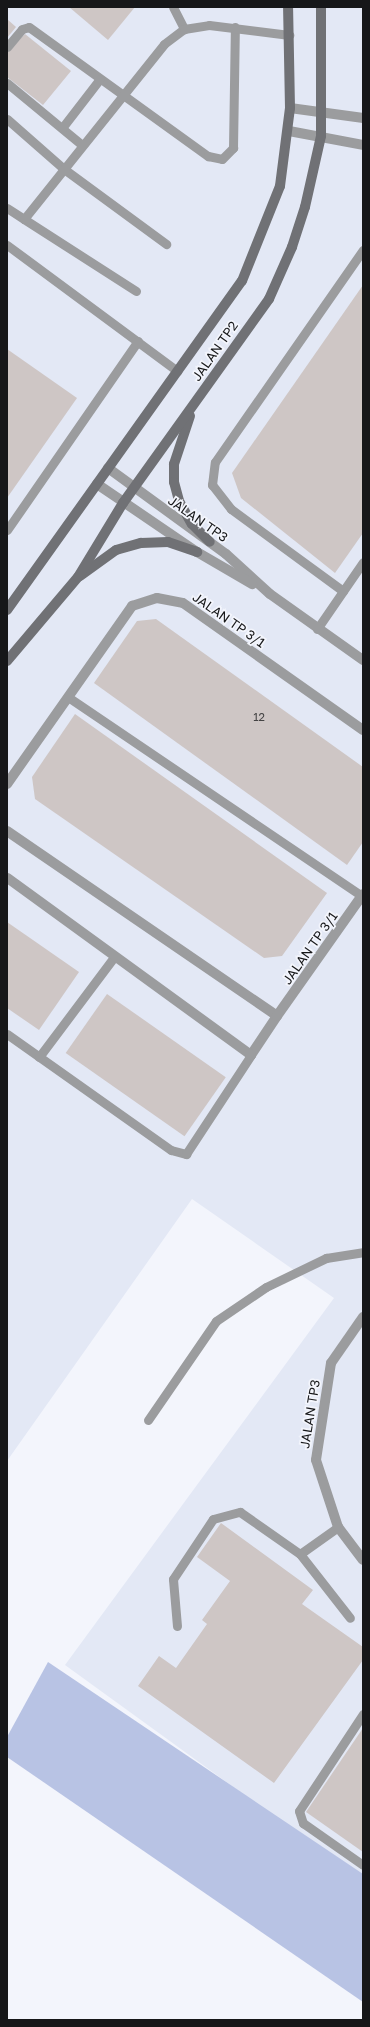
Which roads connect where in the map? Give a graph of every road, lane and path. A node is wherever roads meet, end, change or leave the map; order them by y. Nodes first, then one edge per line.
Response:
1 (174, 7) edge
2 (288, 7) edge
3 (322, 7) edge
4 (234, 28) junction
5 (184, 29) junction
6 (289, 35) junction
7 (7, 47) edge
8 (99, 80) junction
9 (7, 83) edge
10 (122, 96) junction
11 (290, 108) junction
12 (322, 111) junction
13 (363, 118) edge
14 (7, 119) edge
15 (62, 128) junction
16 (289, 131) junction
17 (321, 136) junction
18 (82, 145) junction
19 (363, 145) edge
20 (64, 169) junction
21 (7, 208) edge
22 (24, 219) junction
23 (166, 244) dead end
24 (7, 245) edge
25 (363, 250) edge
26 (136, 291) dead end
27 (138, 341) junction
28 (177, 371) junction
29 (196, 401) junction
30 (108, 468) junction
31 (97, 484) junction
32 (133, 489) junction
33 (123, 503) junction
34 (7, 530) edge
35 (210, 542) junction
36 (197, 552) junction
37 (363, 562) edge
38 (78, 577) junction
39 (343, 591) junction
40 (270, 594) junction
41 (7, 610) edge
42 (318, 629) junction
43 (363, 660) edge
44 (7, 662) edge
45 (68, 697) junction
46 (363, 730) edge
47 (7, 784) edge
48 (7, 831) edge
49 (7, 878) edge
50 (362, 895) edge
51 (114, 956) junction
52 (277, 1016) junction
53 (7, 1034) edge
54 (251, 1055) junction
55 (39, 1058) junction
56 (363, 1252) edge
57 (363, 1317) edge
58 (148, 1420) dead end
59 (338, 1527) junction
60 (300, 1554) junction
61 (363, 1560) edge
62 (350, 1618) dead end
63 (177, 1626) dead end
64 (363, 1714) edge
65 (363, 1865) edge

1 - 5 lane
2 - 6 street, JALAN TP2
3 - 12 street, JALAN TP2
4 - 5 lane
4 - 6 lane
4 - 10 lane
5 - 10 lane
6 - 11 street, JALAN TP2
7 - 8 lane
8 - 10 lane
8 - 15 lane
9 - 15 lane
10 - 18 lane
11 - 12 street
11 - 16 street, JALAN TP2
12 - 13 street
12 - 17 street, JALAN TP2
14 - 20 lane
15 - 18 lane
16 - 17 street
16 - 28 street, JALAN TP2
17 - 19 street
17 - 29 street, JALAN TP2
18 - 20 lane
20 - 22 lane
20 - 23 lane
21 - 22 lane
22 - 26 lane
24 - 27 lane
25 - 39 lane
27 - 28 lane
27 - 34 lane
28 - 30 street, JALAN TP2
29 - 32 street, JALAN TP2
29 - 35 street
30 - 31 street, JALAN TP2
30 - 32 street, JALAN TP3
31 - 33 street, JALAN TP3
31 - 41 street, JALAN TP2
32 - 33 street, JALAN TP2
32 - 35 street, JALAN TP3
33 - 36 street, JALAN TP3
33 - 38 street, JALAN TP2
35 - 40 street, JALAN TP3
36 - 38 street
36 - 40 street, JALAN TP3
37 - 39 lane
38 - 44 street, JALAN TP2
39 - 42 lane
40 - 42 street, JALAN TP3
42 - 43 street, JALAN TP3
45 - 46 street, JALAN TP 3/1
45 - 47 street, JALAN TP 3/1
45 - 50 lane
48 - 52 street
49 - 51 street
50 - 52 street, JALAN TP 3/1
51 - 54 street
51 - 55 lane
52 - 54 street, JALAN TP 3/1
53 - 55 lane
54 - 55 lane
56 - 58 lane
57 - 59 street, JALAN TP3
59 - 60 lane
59 - 61 street, JALAN TP3
60 - 62 lane
60 - 63 lane
64 - 65 lane

